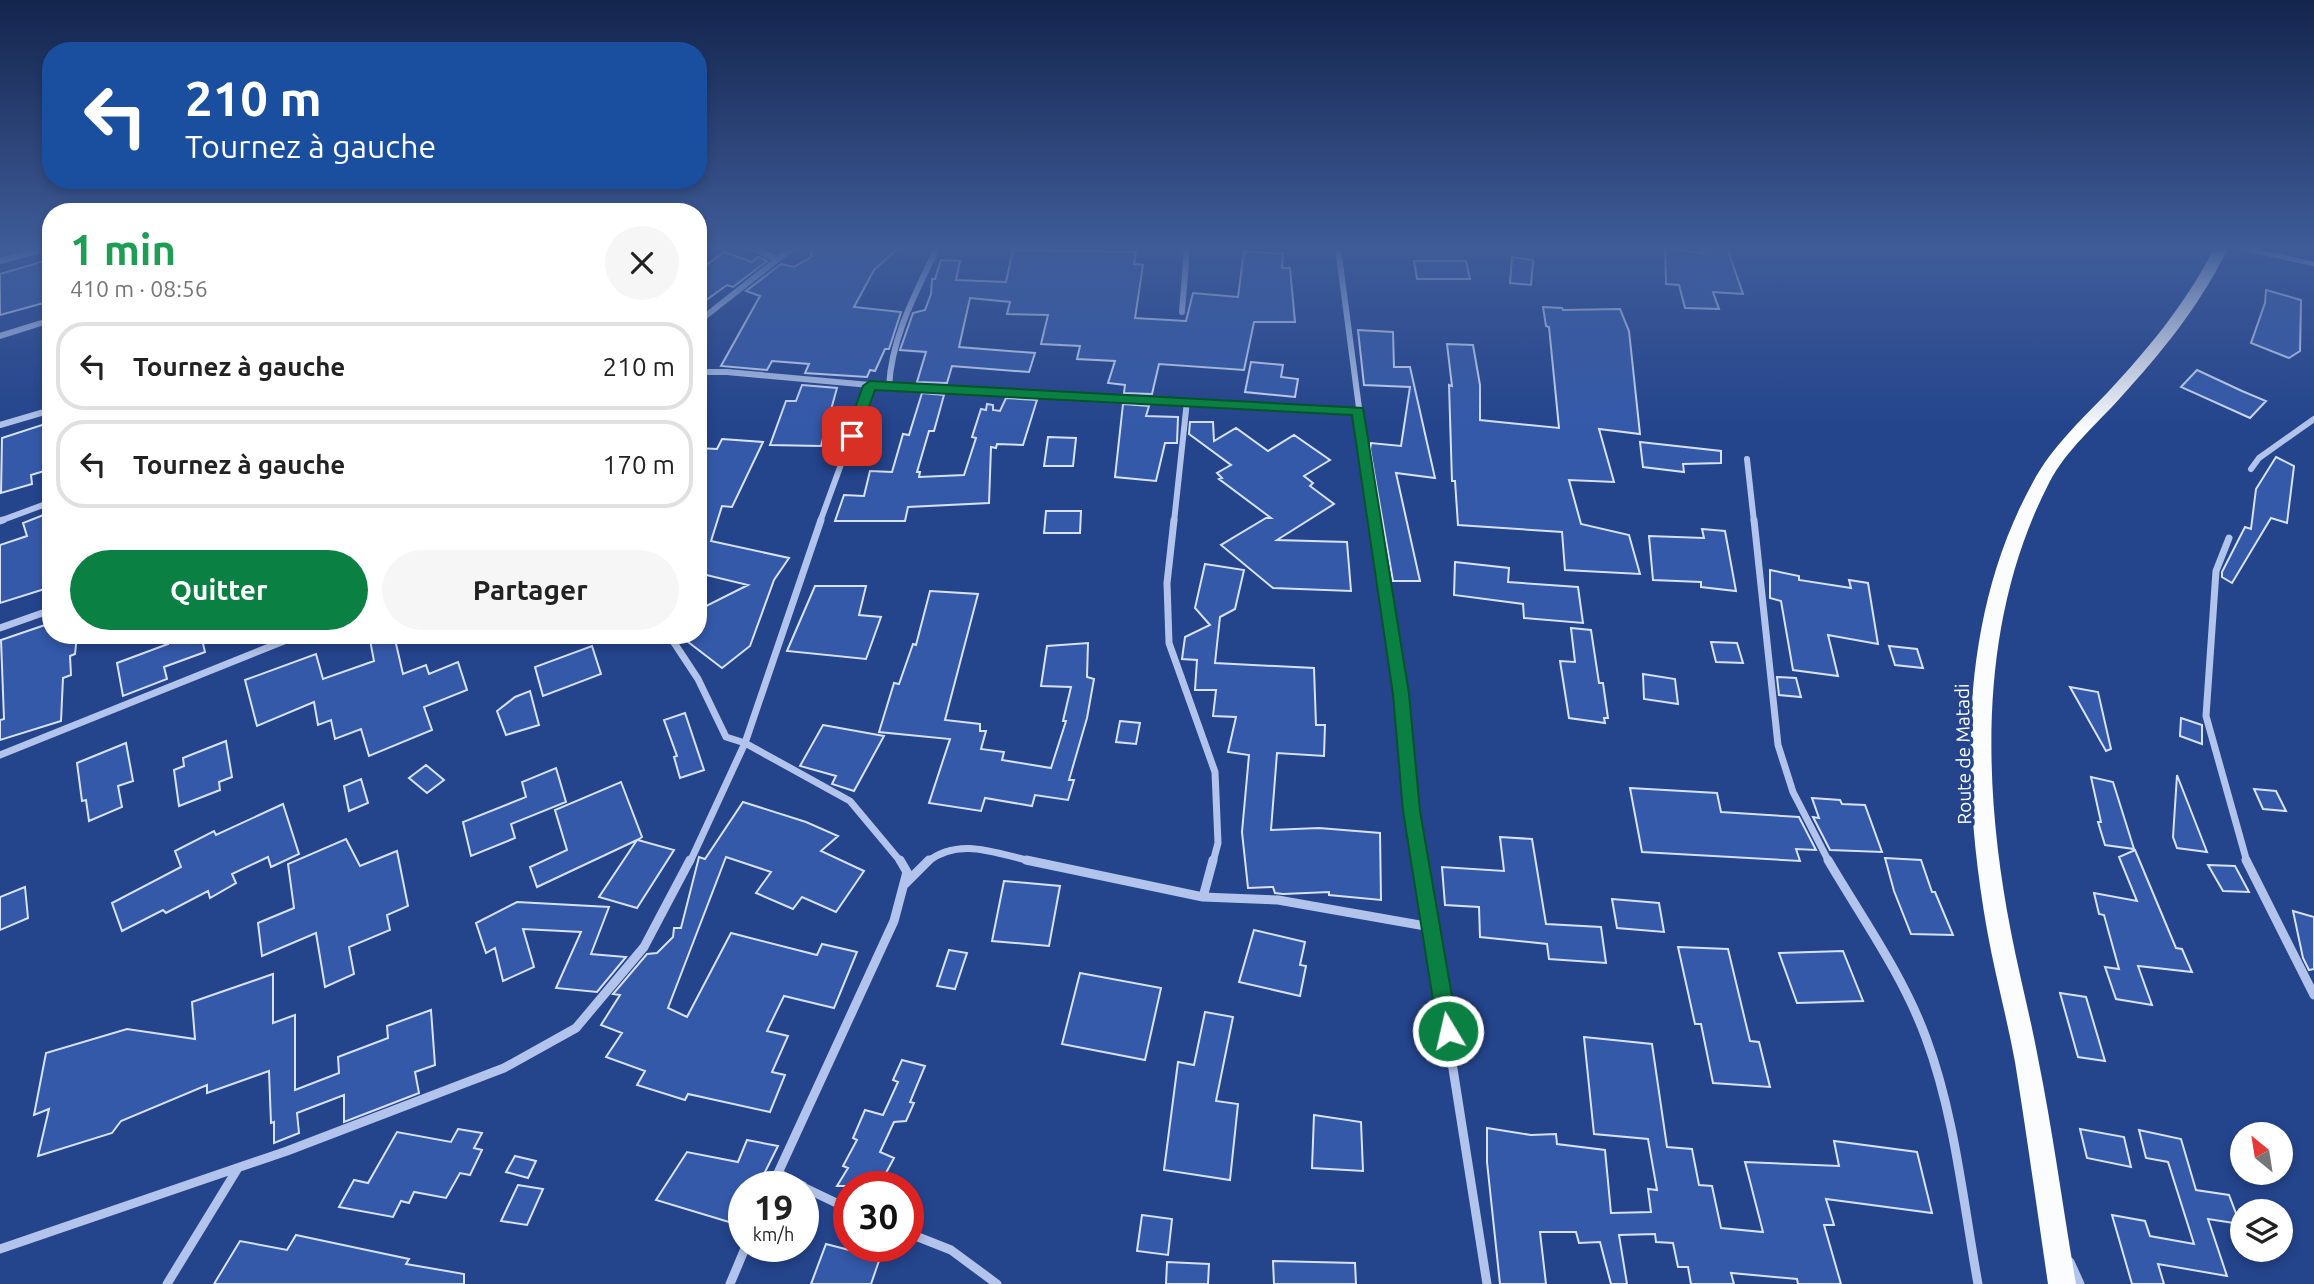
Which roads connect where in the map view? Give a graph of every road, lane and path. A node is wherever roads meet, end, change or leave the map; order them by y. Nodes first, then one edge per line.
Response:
1 (908, 308) edge
2 (1182, 308) edge
3 (1345, 308) edge
4 (2187, 308) edge
5 (1182, 312) dead end
6 (42, 323) edge
7 (0, 336) edge
8 (707, 372) edge
9 (870, 386) junction
10 (889, 386) junction
11 (1187, 401) junction
12 (1358, 411) junction
13 (42, 413) edge
14 (2314, 419) edge
15 (0, 425) edge
16 (1747, 459) dead end
17 (2251, 469) dead end
18 (42, 505) edge
19 (0, 521) edge
20 (2229, 538) dead end
21 (42, 613) edge
22 (0, 628) edge
23 (277, 644) edge
24 (674, 644) edge
25 (745, 743) junction
26 (0, 755) edge
27 (905, 884) junction
28 (1203, 897) junction
29 (1431, 927) junction
30 (2314, 995) edge
31 (238, 1167) junction
32 (779, 1171) edge
33 (2052, 1221) junction
34 (924, 1240) edge
35 (0, 1249) edge
36 (739, 1262) edge
37 (167, 1284) edge
38 (730, 1284) edge
39 (997, 1284) edge
40 (1487, 1284) edge
41 (1978, 1284) edge
42 (2062, 1284) edge
43 (2080, 1284) edge

1 - 10 street
2 - 5 street
3 - 12 street
4 - 33 highway, Route de Matadi
6 - 7 street
8 - 9 street
9 - 10 street
9 - 25 street
10 - 11 street
11 - 12 street
11 - 28 street
12 - 29 street
13 - 15 street
14 - 17 street
16 - 41 street
18 - 19 street
20 - 30 street
21 - 22 street
23 - 26 street
24 - 25 street
25 - 27 street
25 - 31 street
27 - 28 street
27 - 32 street
28 - 29 street
29 - 40 street
31 - 35 street
31 - 37 street
33 - 42 highway, Route de Matadi
33 - 43 street
34 - 39 street
36 - 38 street

